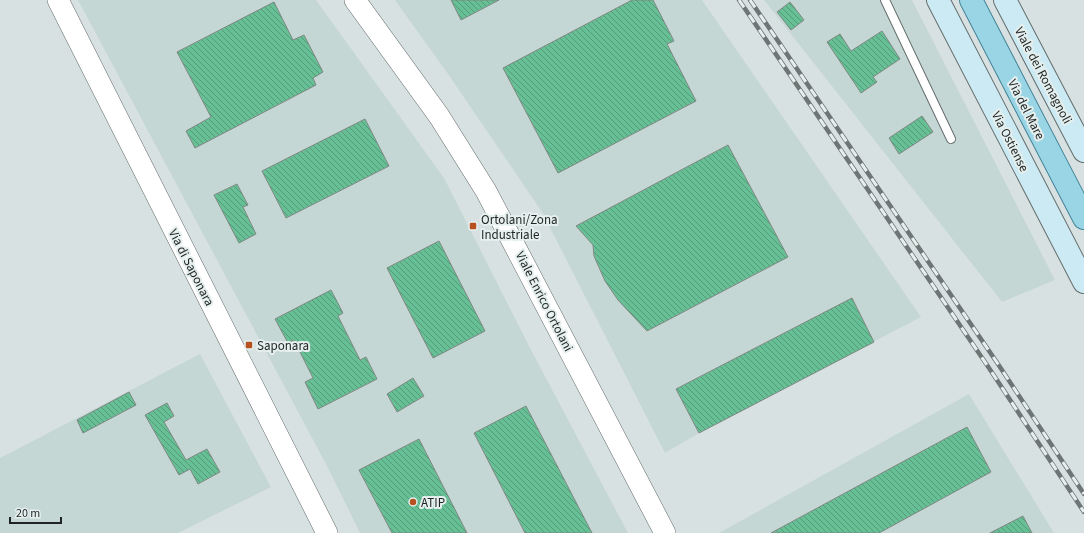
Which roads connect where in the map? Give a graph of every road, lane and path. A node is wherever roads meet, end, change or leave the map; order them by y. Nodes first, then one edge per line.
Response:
1 (58, 0) edge
2 (355, 0) edge
3 (885, 0) edge
4 (938, 0) edge
5 (971, 0) edge
6 (1005, 0) edge
7 (951, 139) dead end
8 (1084, 151) edge
9 (1084, 218) edge
10 (1084, 282) edge
11 (327, 533) edge
12 (665, 533) edge

1 - 11 street, Via di Saponara
2 - 12 street, Viale Enrico Ortolani
3 - 7 lane
4 - 10 main road, Via Ostiense
5 - 9 main road, Via del Mare
6 - 8 main road, Viale dei Romagnoli

